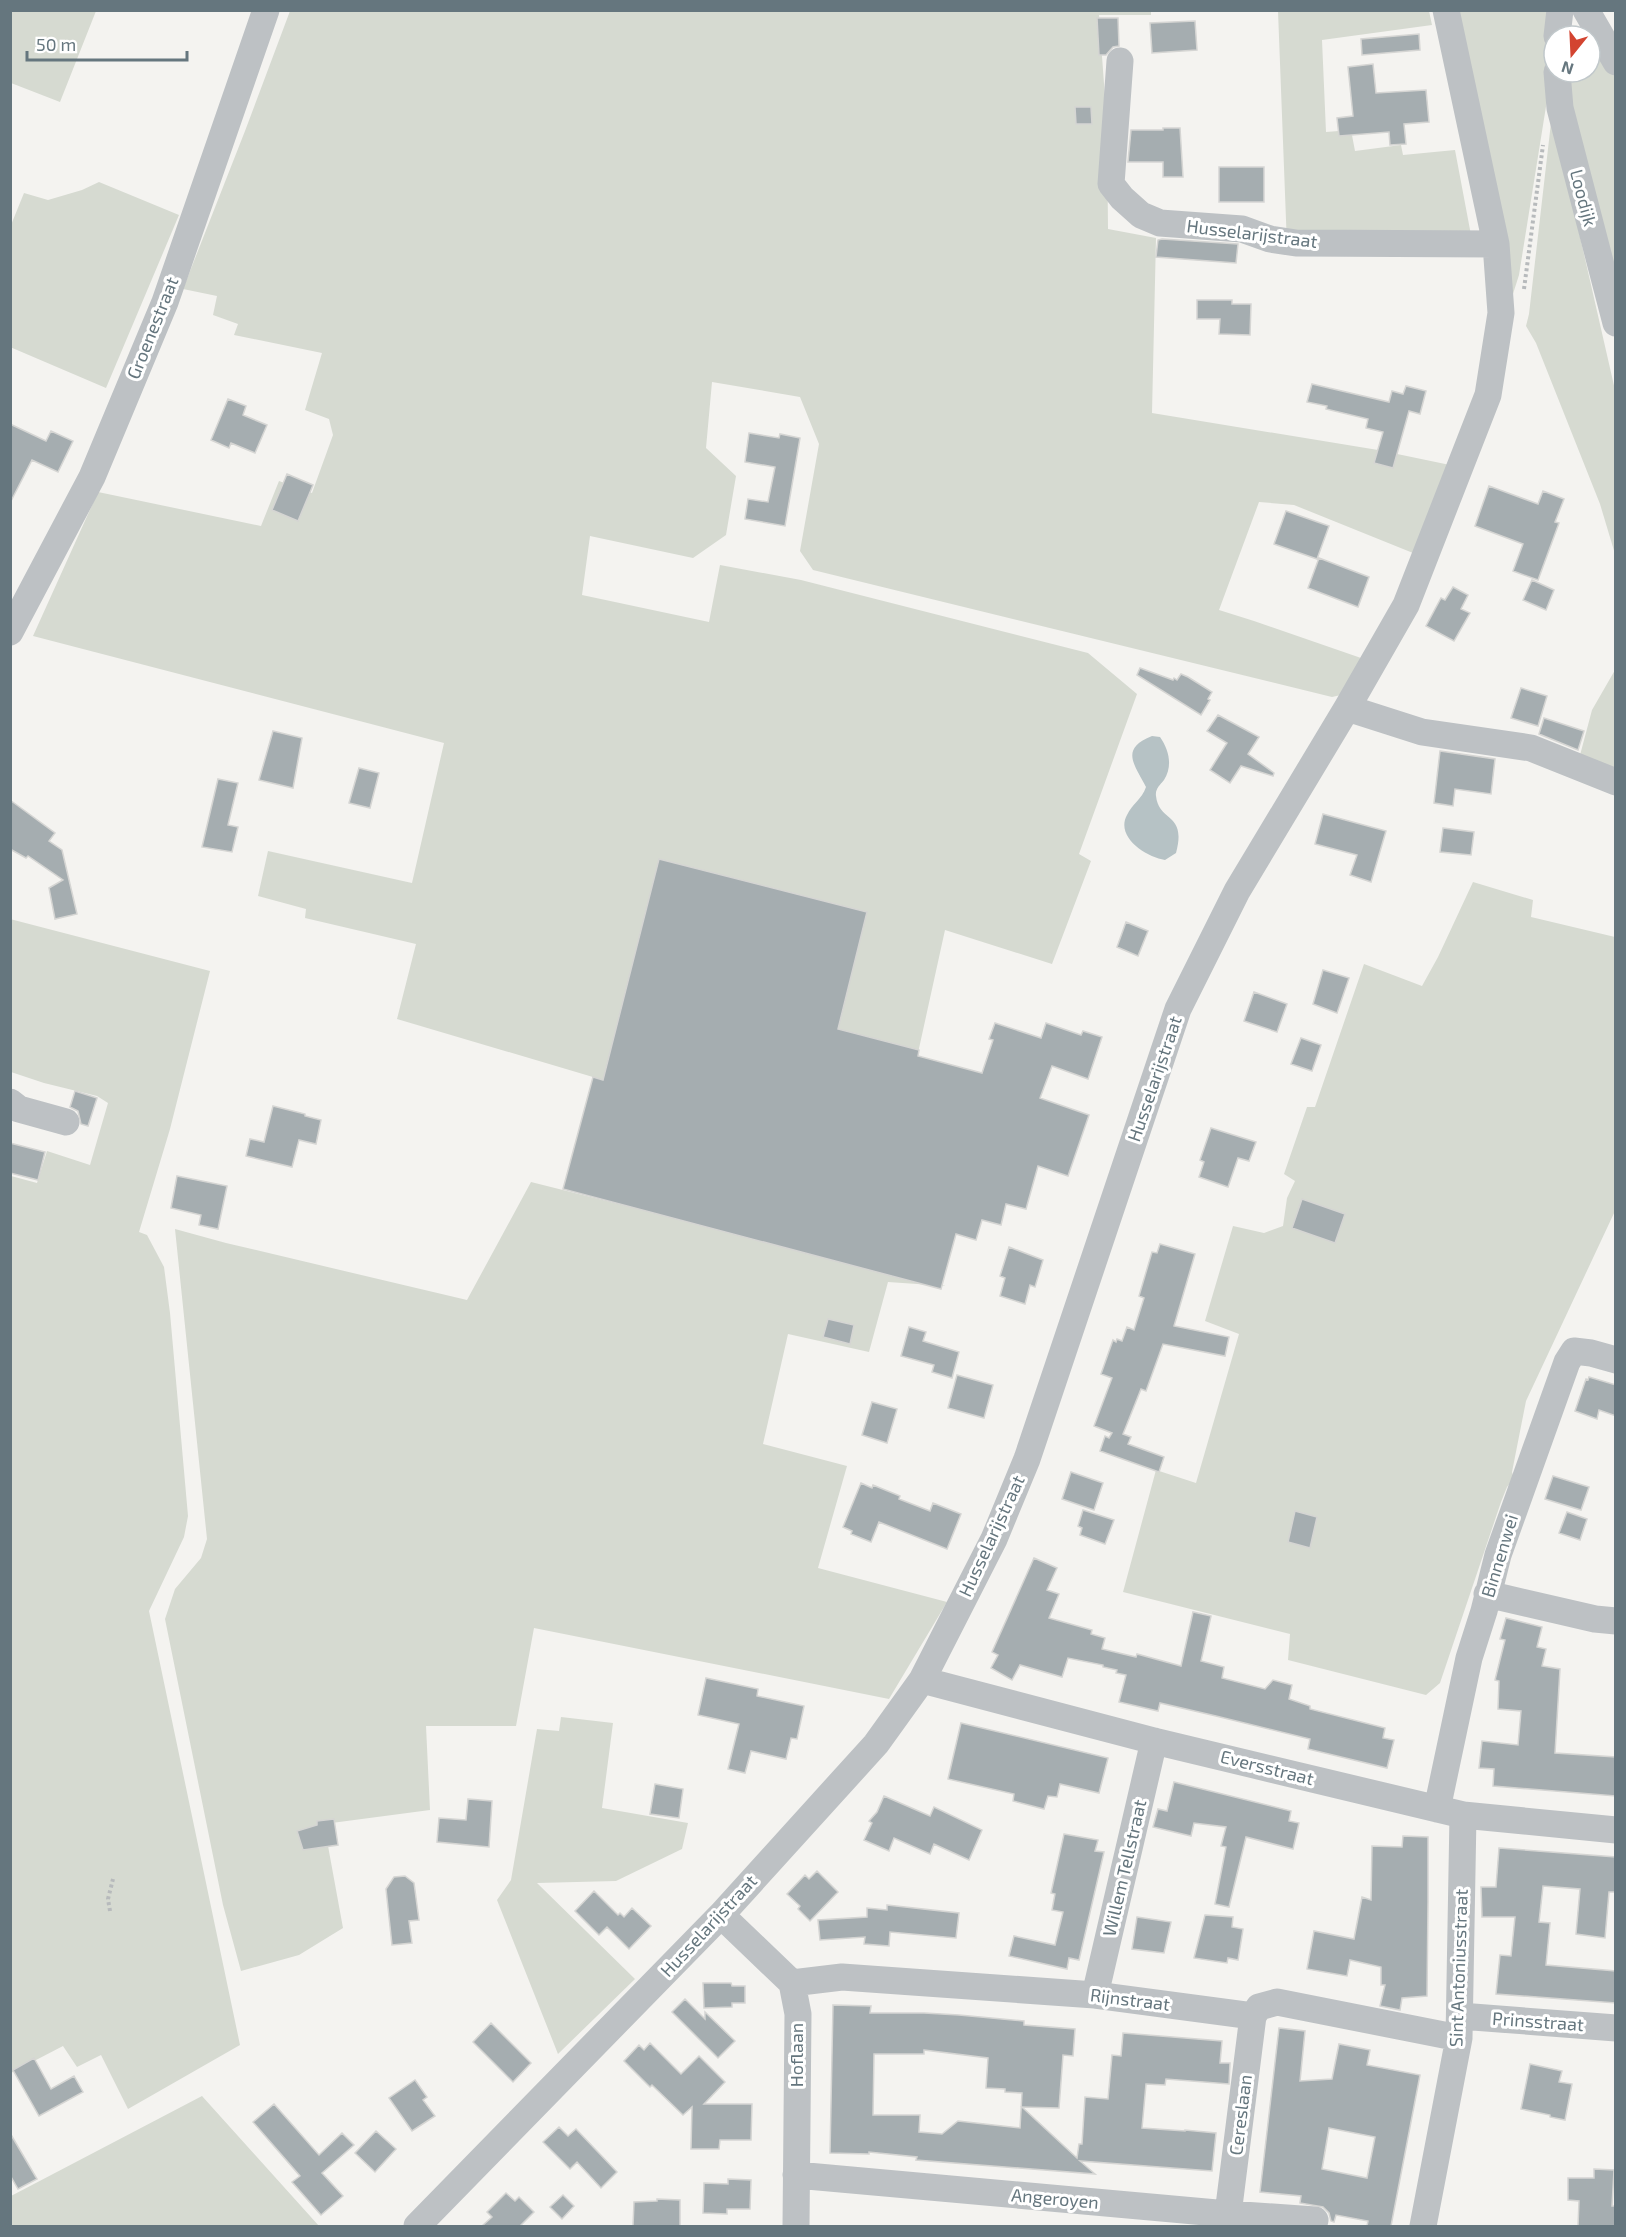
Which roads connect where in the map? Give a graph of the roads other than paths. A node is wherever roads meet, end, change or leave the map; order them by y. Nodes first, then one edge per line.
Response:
1 (266, 10) edge
2 (1446, 10) edge
3 (1586, 10) edge
4 (1120, 61) dead end
5 (1616, 62) edge
6 (1558, 84) edge
7 (1496, 244) junction
8 (1616, 323) edge
9 (10, 632) edge
10 (1347, 708) junction
11 (1616, 782) edge
12 (10, 1102) edge
13 (66, 1122) dead end
14 (1616, 1360) edge
15 (1487, 1594) junction
16 (1616, 1621) edge
17 (922, 1680) junction
18 (1154, 1741) junction
19 (1450, 1812) junction
20 (1616, 1830) edge
21 (721, 1915) junction
22 (792, 1983) junction
23 (1095, 1995) junction
24 (1253, 2016) junction
25 (1460, 2027) junction
26 (1616, 2028) edge
27 (796, 2175) junction
28 (1228, 2214) junction
29 (1315, 2220) dead end
30 (417, 2226) edge
31 (796, 2226) edge
32 (1423, 2226) edge

1 - 9 street, Groenestraat
2 - 7 street, Husselarijstraat
3 - 5 street
4 - 7 street, Husselarijstraat
6 - 8 street, Loodijk
7 - 10 street, Husselarijstraat
10 - 11 street
10 - 17 street, Husselarijstraat
12 - 13 street
14 - 15 street, Binnenwei
15 - 16 street
15 - 19 street, Binnenwei
17 - 18 street, Eversstraat
17 - 21 street, Husselarijstraat
18 - 19 street, Eversstraat
18 - 23 street, Willem Tellstraat
19 - 20 street, Eversstraat
19 - 25 street, Sint Antoniusstraat
21 - 22 street
21 - 30 street, Husselarijstraat
22 - 23 street, Rijnstraat
22 - 27 street, Hoflaan
23 - 24 street, Rijnstraat
24 - 25 street
24 - 28 street, Cereslaan
25 - 26 street, Prinsstraat
25 - 32 street, Sint Antoniusstraat
27 - 28 street, Angeroyen
27 - 31 street, Hoflaan
28 - 29 street, Angeroyen

